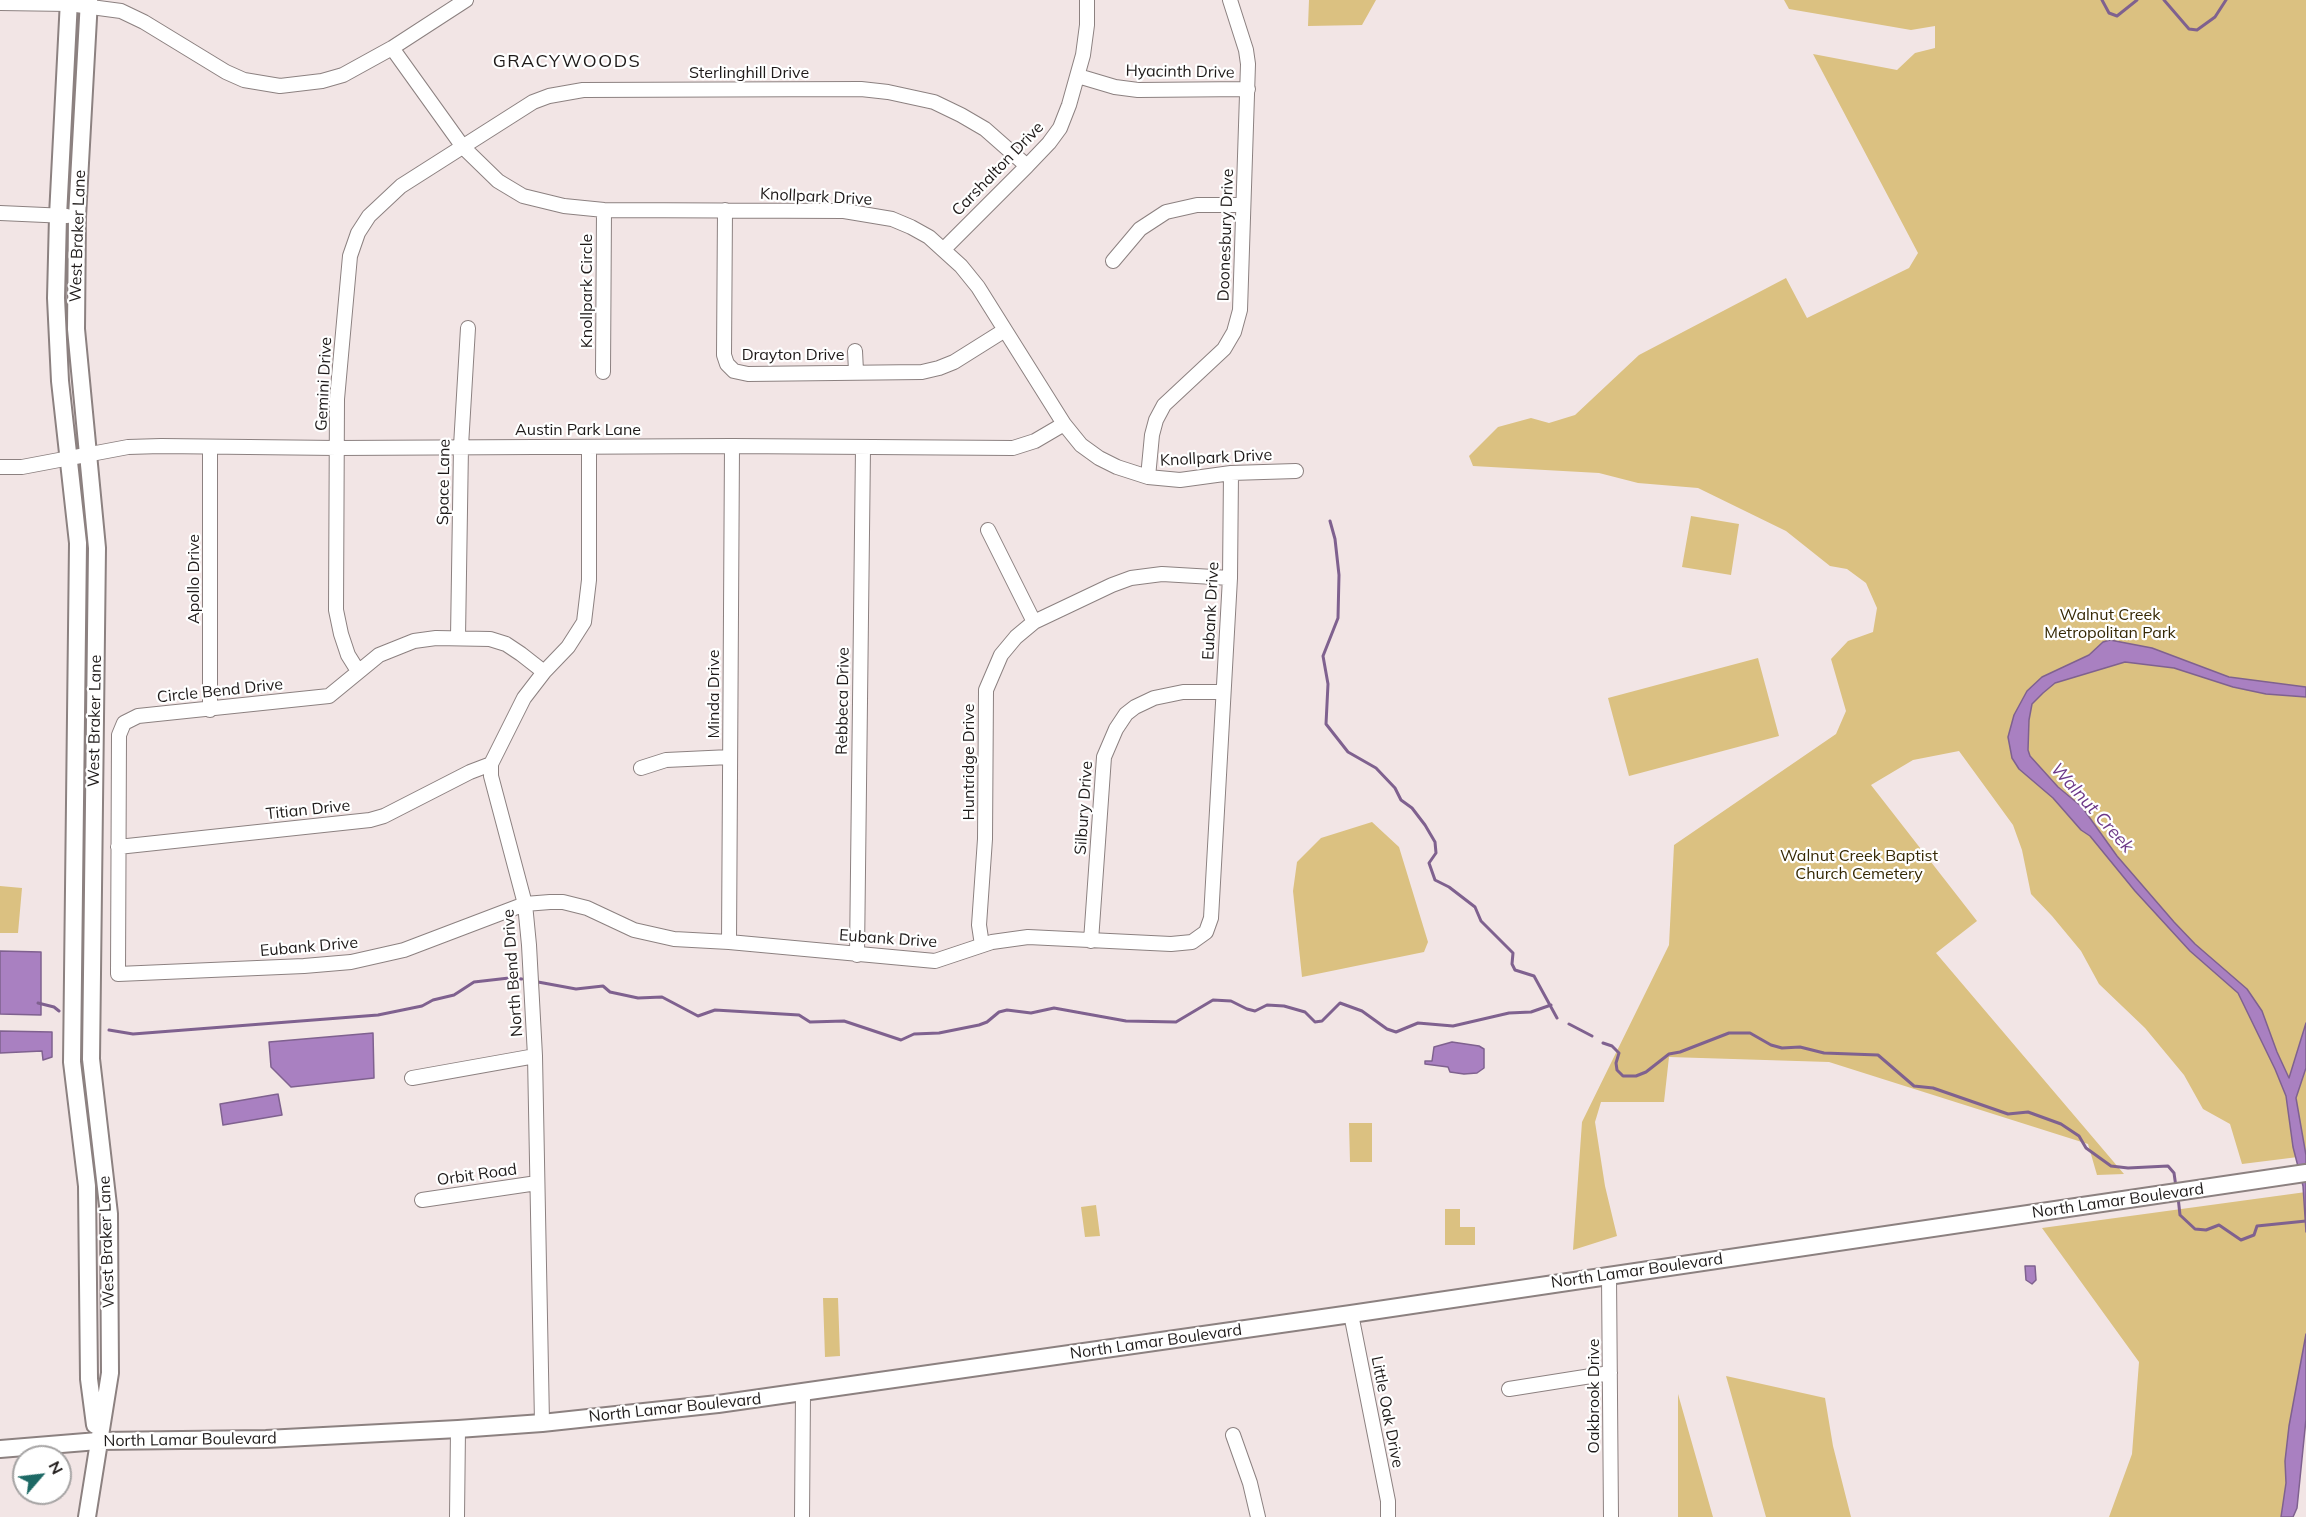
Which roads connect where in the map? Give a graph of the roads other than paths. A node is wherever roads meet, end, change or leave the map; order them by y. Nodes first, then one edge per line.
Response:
1 (466, 0) edge
2 (1087, 0) edge
3 (1230, 0) edge
4 (69, 2) edge
5 (0, 3) edge
6 (89, 3) edge
7 (446, 6) edge
8 (392, 48) junction
9 (1078, 76) junction
10 (1248, 89) junction
11 (463, 147) junction
12 (1027, 166) junction
13 (1243, 205) junction
14 (604, 210) junction
15 (725, 210) junction
16 (0, 213) edge
17 (58, 216) junction
18 (77, 217) junction
19 (944, 249) junction
20 (1113, 261) dead end
21 (468, 327) dead end
22 (1005, 330) junction
23 (855, 351) dead end
24 (856, 371) junction
25 (603, 372) dead end
26 (1064, 424) junction
27 (461, 446) junction
28 (732, 446) junction
29 (589, 447) junction
30 (210, 448) junction
31 (337, 448) junction
32 (863, 448) junction
33 (87, 454) junction
34 (68, 458) junction
35 (0, 467) edge
36 (1296, 471) dead end
37 (1231, 473) junction
38 (1148, 477) junction
39 (988, 530) dead end
40 (1230, 578) junction
41 (77, 600) junction
42 (97, 600) junction
43 (1034, 622) junction
44 (458, 637) junction
45 (358, 670) junction
46 (544, 672) junction
47 (1223, 692) junction
48 (210, 710) junction
49 (730, 757) junction
50 (490, 764) junction
51 (641, 768) dead end
52 (118, 847) junction
53 (525, 904) junction
54 (1091, 940) junction
55 (729, 942) junction
56 (982, 945) junction
57 (857, 955) junction
58 (118, 974) joint
59 (535, 1056) junction
60 (412, 1078) dead end
61 (102, 1150) junction
62 (83, 1154) junction
63 (2306, 1173) edge
64 (537, 1183) junction
65 (422, 1200) dead end
66 (1609, 1276) junction
67 (1351, 1314) junction
68 (1610, 1372) junction
69 (1509, 1389) dead end
70 (803, 1393) junction
71 (542, 1423) junction
72 (458, 1429) junction
73 (1233, 1436) dead end
74 (98, 1441) junction
75 (0, 1449) edge
76 (87, 1517) edge
77 (457, 1517) edge
78 (802, 1517) edge
79 (1258, 1517) edge
80 (1388, 1517) edge
81 (1611, 1517) edge

1 - 7 street
2 - 9 street, Carshalton Drive
3 - 10 street, Doonesbury Drive
4 - 5 street
4 - 6 street
4 - 17 main road, West Braker Lane
6 - 8 street
6 - 18 main road, West Braker Lane
7 - 8 street
8 - 11 street, Knollpark Drive
9 - 10 street, Hyacinth Drive
9 - 12 street, Carshalton Drive
10 - 13 street, Doonesbury Drive
11 - 12 street, Sterlinghill Drive
11 - 14 street, Knollpark Drive
11 - 31 street, Gemini Drive
12 - 19 street, Carshalton Drive
13 - 20 street
13 - 38 street, Doonesbury Drive
14 - 15 street, Knollpark Drive
14 - 25 street, Knollpark Circle
15 - 19 street, Knollpark Drive
15 - 24 street, Drayton Drive
16 - 17 street
17 - 18 street
17 - 34 main road, West Braker Lane
18 - 33 main road, West Braker Lane
19 - 22 street, Knollpark Drive
21 - 27 street, Space Lane
22 - 24 street, Drayton Drive
22 - 26 street, Knollpark Drive
23 - 24 street
26 - 32 street, Austin Park Lane
26 - 38 street, Knollpark Drive
27 - 29 street, Austin Park Lane
27 - 31 street, Austin Park Lane
27 - 44 street, Space Lane
28 - 29 street, Austin Park Lane
28 - 32 street, Austin Park Lane
28 - 49 street, Minda Drive
29 - 46 street
30 - 31 street, Austin Park Lane
30 - 33 street, Austin Park Lane
30 - 48 street, Apollo Drive
31 - 45 street, Gemini Drive
32 - 57 street, Rebbeca Drive
33 - 34 street, Austin Park Lane
33 - 42 main road, West Braker Lane
34 - 35 street, Austin Park Lane
34 - 41 main road, West Braker Lane
36 - 37 street, Knollpark Drive
37 - 38 street, Knollpark Drive
37 - 40 street, Eubank Drive
39 - 43 street
40 - 43 street, Huntridge Drive
40 - 47 street, Eubank Drive
41 - 42 main road
41 - 62 main road, West Braker Lane
42 - 61 main road, West Braker Lane
43 - 56 street, Huntridge Drive
44 - 45 street, Circle Bend Drive
44 - 46 street, Circle Bend Drive
45 - 48 street, Circle Bend Drive
46 - 50 street
47 - 54 street, Silbury Drive
47 - 54 street, Eubank Drive
48 - 52 street, Circle Bend Drive
49 - 51 street
49 - 55 street, Minda Drive
50 - 52 street, Titian Drive
50 - 53 street, North Bend Drive
52 - 58 street, Circle Bend Drive
53 - 55 street, Eubank Drive
53 - 58 street, Eubank Drive
53 - 59 street, North Bend Drive
54 - 56 street, Eubank Drive
55 - 57 street, Eubank Drive
56 - 57 street, Eubank Drive
59 - 60 street
59 - 64 street, North Bend Drive
61 - 62 main road
61 - 74 main road, West Braker Lane
62 - 74 main road, West Braker Lane
63 - 66 main road, North Lamar Boulevard
64 - 65 street, Orbit Road
64 - 71 street, North Bend Drive
66 - 67 main road, North Lamar Boulevard
66 - 68 street, Oakbrook Drive
67 - 70 main road, North Lamar Boulevard
67 - 80 street, Little Oak Drive
68 - 69 street
68 - 81 street, Oakbrook Drive
70 - 71 main road, North Lamar Boulevard
70 - 78 street
71 - 72 main road, North Lamar Boulevard
72 - 74 main road, North Lamar Boulevard
72 - 77 street
73 - 79 street
74 - 75 main road, North Lamar Boulevard
74 - 76 main road, West Braker Lane

